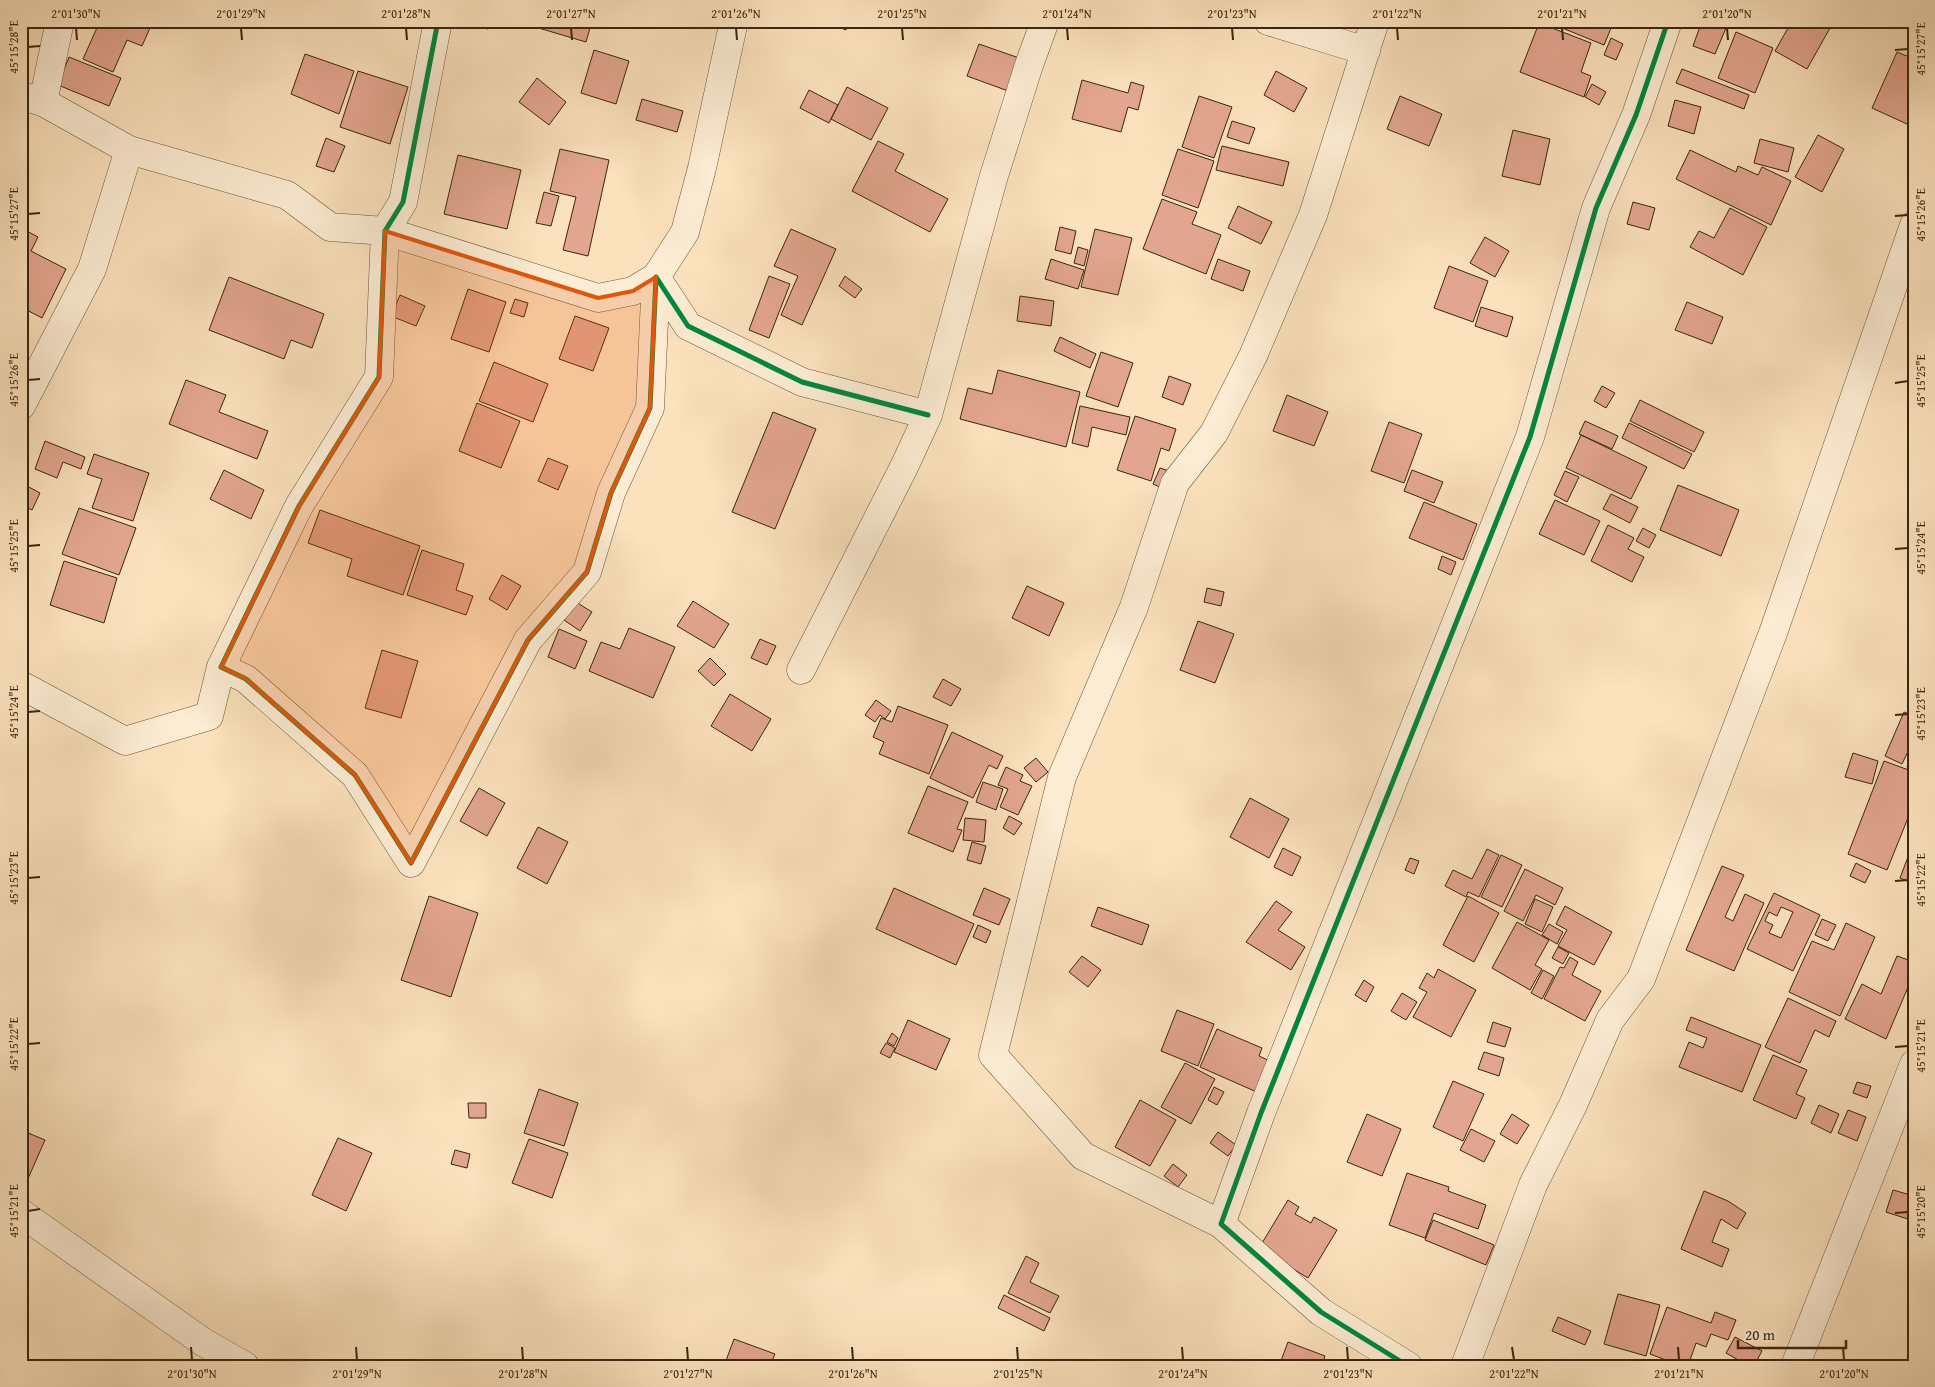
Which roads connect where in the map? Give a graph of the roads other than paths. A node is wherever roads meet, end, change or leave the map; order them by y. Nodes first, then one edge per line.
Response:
1 (60, 21) edge
2 (438, 21) edge
3 (734, 21) edge
4 (1045, 21) edge
5 (1268, 21) edge
6 (1375, 21) edge
7 (1668, 21) edge
8 (1366, 50) junction
9 (32, 99) edge
10 (129, 150) junction
11 (1914, 225) edge
12 (385, 231) junction
13 (656, 277) junction
14 (21, 406) edge
15 (928, 415) junction
16 (221, 667) junction
17 (802, 670) dead end
18 (21, 685) edge
19 (1914, 1064) edge
20 (21, 1213) edge
21 (1221, 1224) junction
22 (245, 1366) edge
23 (1408, 1366) edge
24 (1466, 1366) edge
25 (1795, 1366) edge

1 - 9 street
2 - 12 street
3 - 13 street
4 - 15 street
5 - 8 street
6 - 8 street
7 - 21 street
8 - 21 street
9 - 10 street
10 - 12 street
10 - 14 street
11 - 24 street
12 - 13 street
12 - 16 street
13 - 15 street
13 - 16 street
15 - 17 street
16 - 18 street
19 - 25 street
20 - 22 street
21 - 23 street

